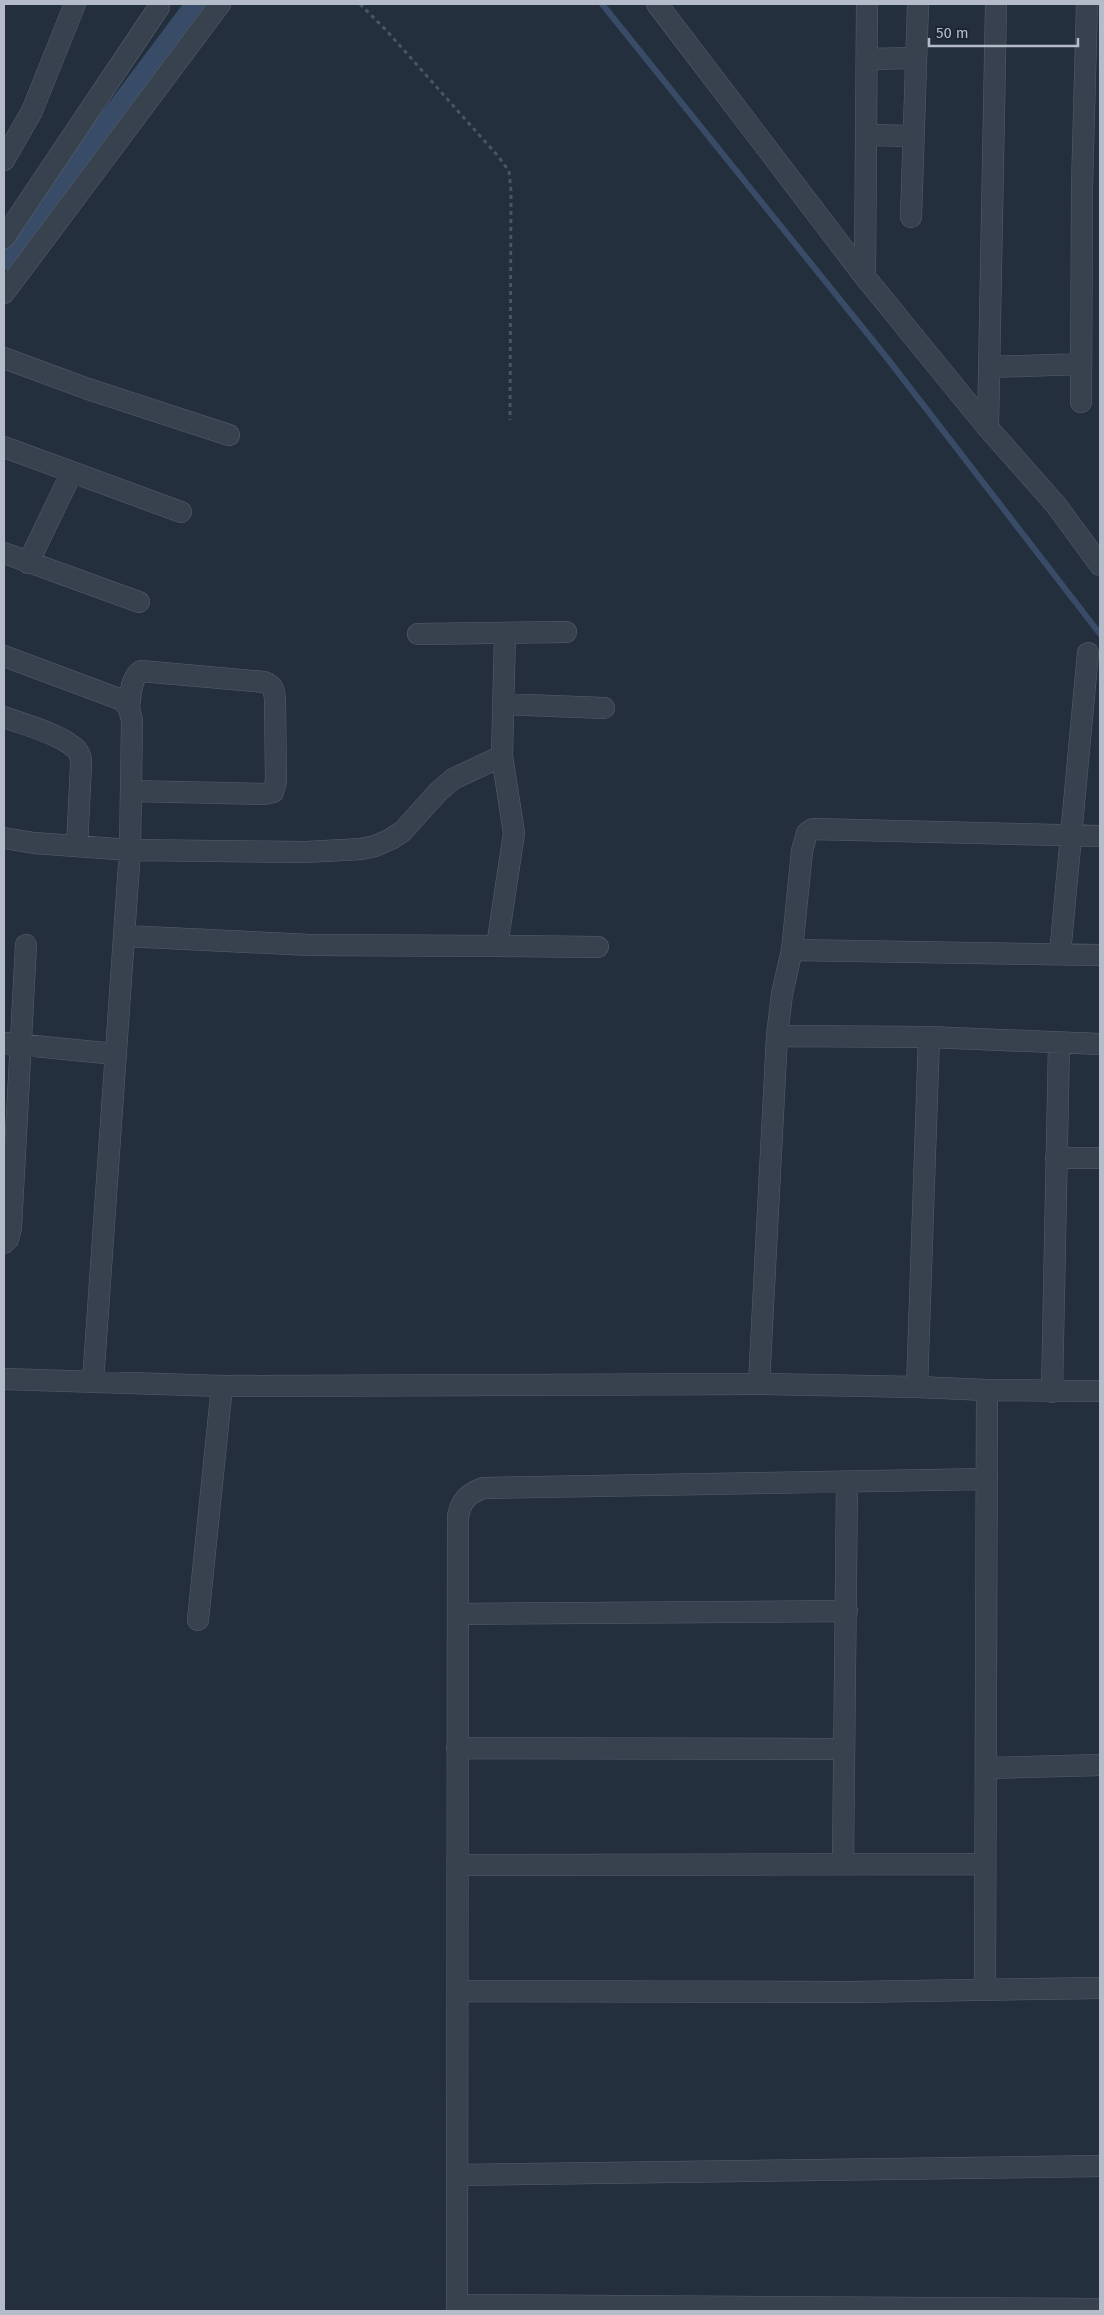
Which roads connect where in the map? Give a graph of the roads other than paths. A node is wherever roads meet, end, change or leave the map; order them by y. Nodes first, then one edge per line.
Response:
1 (75, 4) edge
2 (220, 4) edge
3 (657, 4) edge
4 (867, 4) edge
5 (918, 4) edge
6 (996, 4) edge
7 (1087, 4) edge
8 (159, 7) dead end
9 (916, 58) junction
10 (867, 59) junction
11 (868, 135) junction
12 (913, 136) junction
13 (4, 160) edge
14 (911, 217) dead end
15 (4, 238) edge
16 (35, 252) junction
17 (865, 277) junction
18 (4, 293) edge
19 (4, 358) edge
20 (1081, 364) junction
21 (990, 368) junction
22 (1081, 402) dead end
23 (988, 428) junction
24 (229, 435) dead end
25 (4, 446) edge
26 (72, 472) junction
27 (181, 512) dead end
28 (4, 553) edge
29 (28, 563) junction
30 (1100, 565) edge
31 (139, 602) dead end
32 (566, 632) dead end
33 (505, 633) junction
34 (418, 634) dead end
35 (1088, 653) dead end
36 (4, 656) edge
37 (504, 704) junction
38 (129, 708) junction
39 (604, 708) dead end
40 (4, 717) edge
41 (502, 756) junction
42 (131, 791) junction
43 (1071, 836) junction
44 (1100, 836) edge
45 (4, 838) edge
46 (76, 846) junction
47 (130, 850) junction
48 (125, 936) junction
49 (26, 945) dead end
50 (497, 946) junction
51 (598, 946) dead end
52 (792, 950) junction
53 (1060, 954) junction
54 (1100, 955) edge
55 (777, 1036) junction
56 (929, 1037) junction
57 (1059, 1043) junction
58 (13, 1044) edge
59 (1100, 1044) edge
60 (116, 1054) junction
61 (1056, 1158) junction
62 (1100, 1158) edge
63 (4, 1244) edge
64 (4, 1379) edge
65 (93, 1382) junction
66 (760, 1384) junction
67 (222, 1386) junction
68 (917, 1387) junction
69 (987, 1390) junction
70 (1100, 1391) edge
71 (1052, 1392) junction
72 (987, 1479) junction
73 (847, 1482) junction
74 (847, 1611) junction
75 (458, 1614) junction
76 (198, 1620) dead end
77 (458, 1748) junction
78 (844, 1749) junction
79 (1100, 1766) edge
80 (986, 1768) junction
81 (843, 1864) junction
82 (985, 1864) junction
83 (458, 1866) junction
84 (985, 1988) junction
85 (1100, 1988) edge
86 (458, 1991) junction
87 (1100, 2166) edge
88 (458, 2175) junction
89 (458, 2308) edge
90 (1100, 2309) edge

1 - 13 street
2 - 16 street
3 - 17 street
4 - 10 street
5 - 9 street
6 - 21 street
7 - 20 street
8 - 15 street
9 - 10 street
9 - 12 street
10 - 11 street
11 - 12 street
11 - 17 street
12 - 14 street
15 - 16 street
16 - 18 street
17 - 23 street
19 - 24 street
20 - 21 street
20 - 22 street
21 - 23 street
23 - 30 street
25 - 26 street
26 - 27 street
26 - 29 street
28 - 29 street
29 - 31 street
32 - 33 street
33 - 34 street
33 - 37 street
35 - 43 street
36 - 38 street
37 - 39 street
37 - 41 street
38 - 42 street
38 - 42 street
40 - 46 street
41 - 47 street
41 - 50 street
42 - 47 street
43 - 44 street
43 - 52 street
43 - 53 street
45 - 46 street
46 - 47 street
47 - 48 street
48 - 50 street
48 - 60 street
49 - 58 street
50 - 51 street
52 - 53 street
52 - 55 street
53 - 54 street
55 - 56 street
55 - 66 street
56 - 57 street
56 - 68 street
57 - 59 street
57 - 61 street
58 - 60 street
58 - 63 street
60 - 65 street
61 - 62 street
61 - 71 street
64 - 65 street
65 - 67 street
66 - 67 street
66 - 68 street
67 - 76 street
68 - 69 street
69 - 71 street
69 - 72 street
70 - 71 street
72 - 73 street
72 - 80 street
73 - 74 street
73 - 75 street
74 - 75 street
74 - 78 street
75 - 77 street
77 - 78 street
77 - 83 street
78 - 81 street
79 - 80 street
80 - 82 street
81 - 82 street
81 - 83 street
82 - 84 street
83 - 86 street
84 - 85 street
84 - 86 street
86 - 88 street
87 - 88 street
88 - 89 street
89 - 90 street

